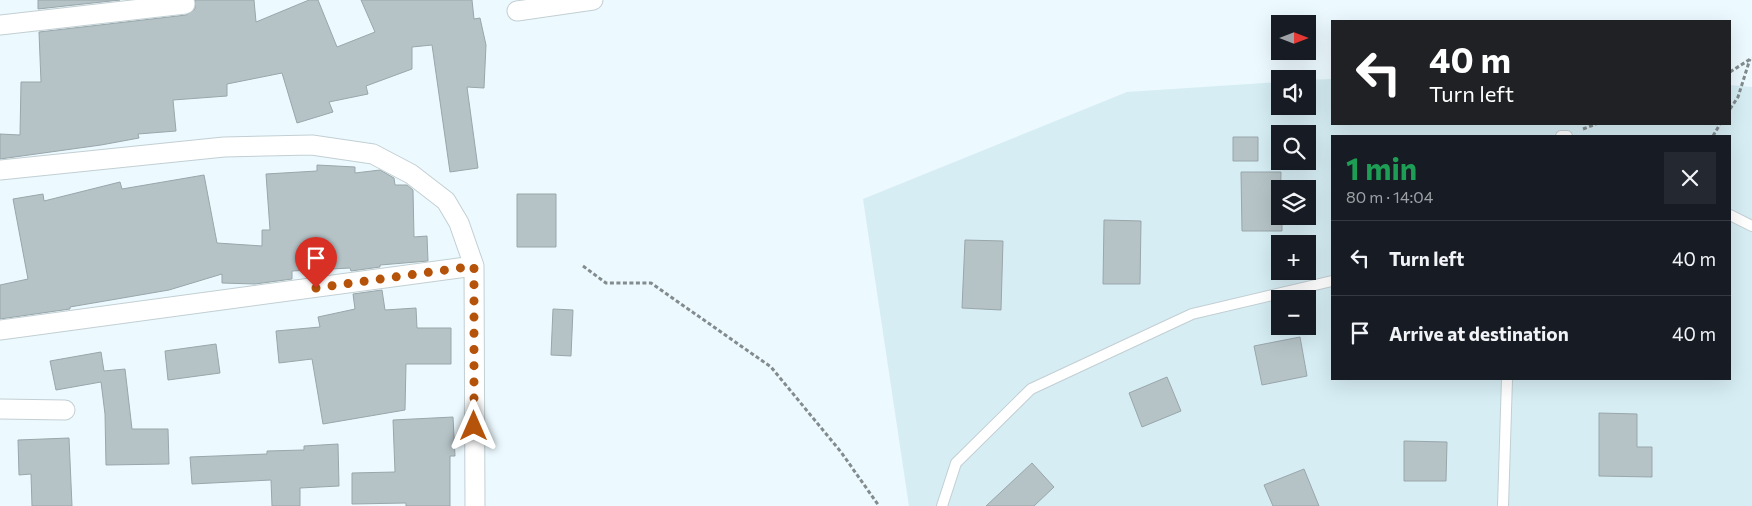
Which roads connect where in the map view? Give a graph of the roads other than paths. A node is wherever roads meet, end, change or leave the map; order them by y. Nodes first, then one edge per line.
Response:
1 (593, 0) edge
2 (185, 4) dead end
3 (517, 11) dead end
4 (0, 25) edge
5 (0, 170) edge
6 (1731, 216) edge
7 (1752, 226) edge
8 (474, 266) junction
9 (1331, 281) edge
10 (0, 330) edge
11 (1507, 380) edge
12 (0, 409) edge
13 (65, 410) dead end
14 (475, 506) edge
15 (942, 506) edge
16 (1503, 506) edge

1 - 3 street
2 - 4 street
5 - 8 street
6 - 7 lane
8 - 10 street
8 - 14 street
9 - 15 lane
11 - 16 lane
12 - 13 street

